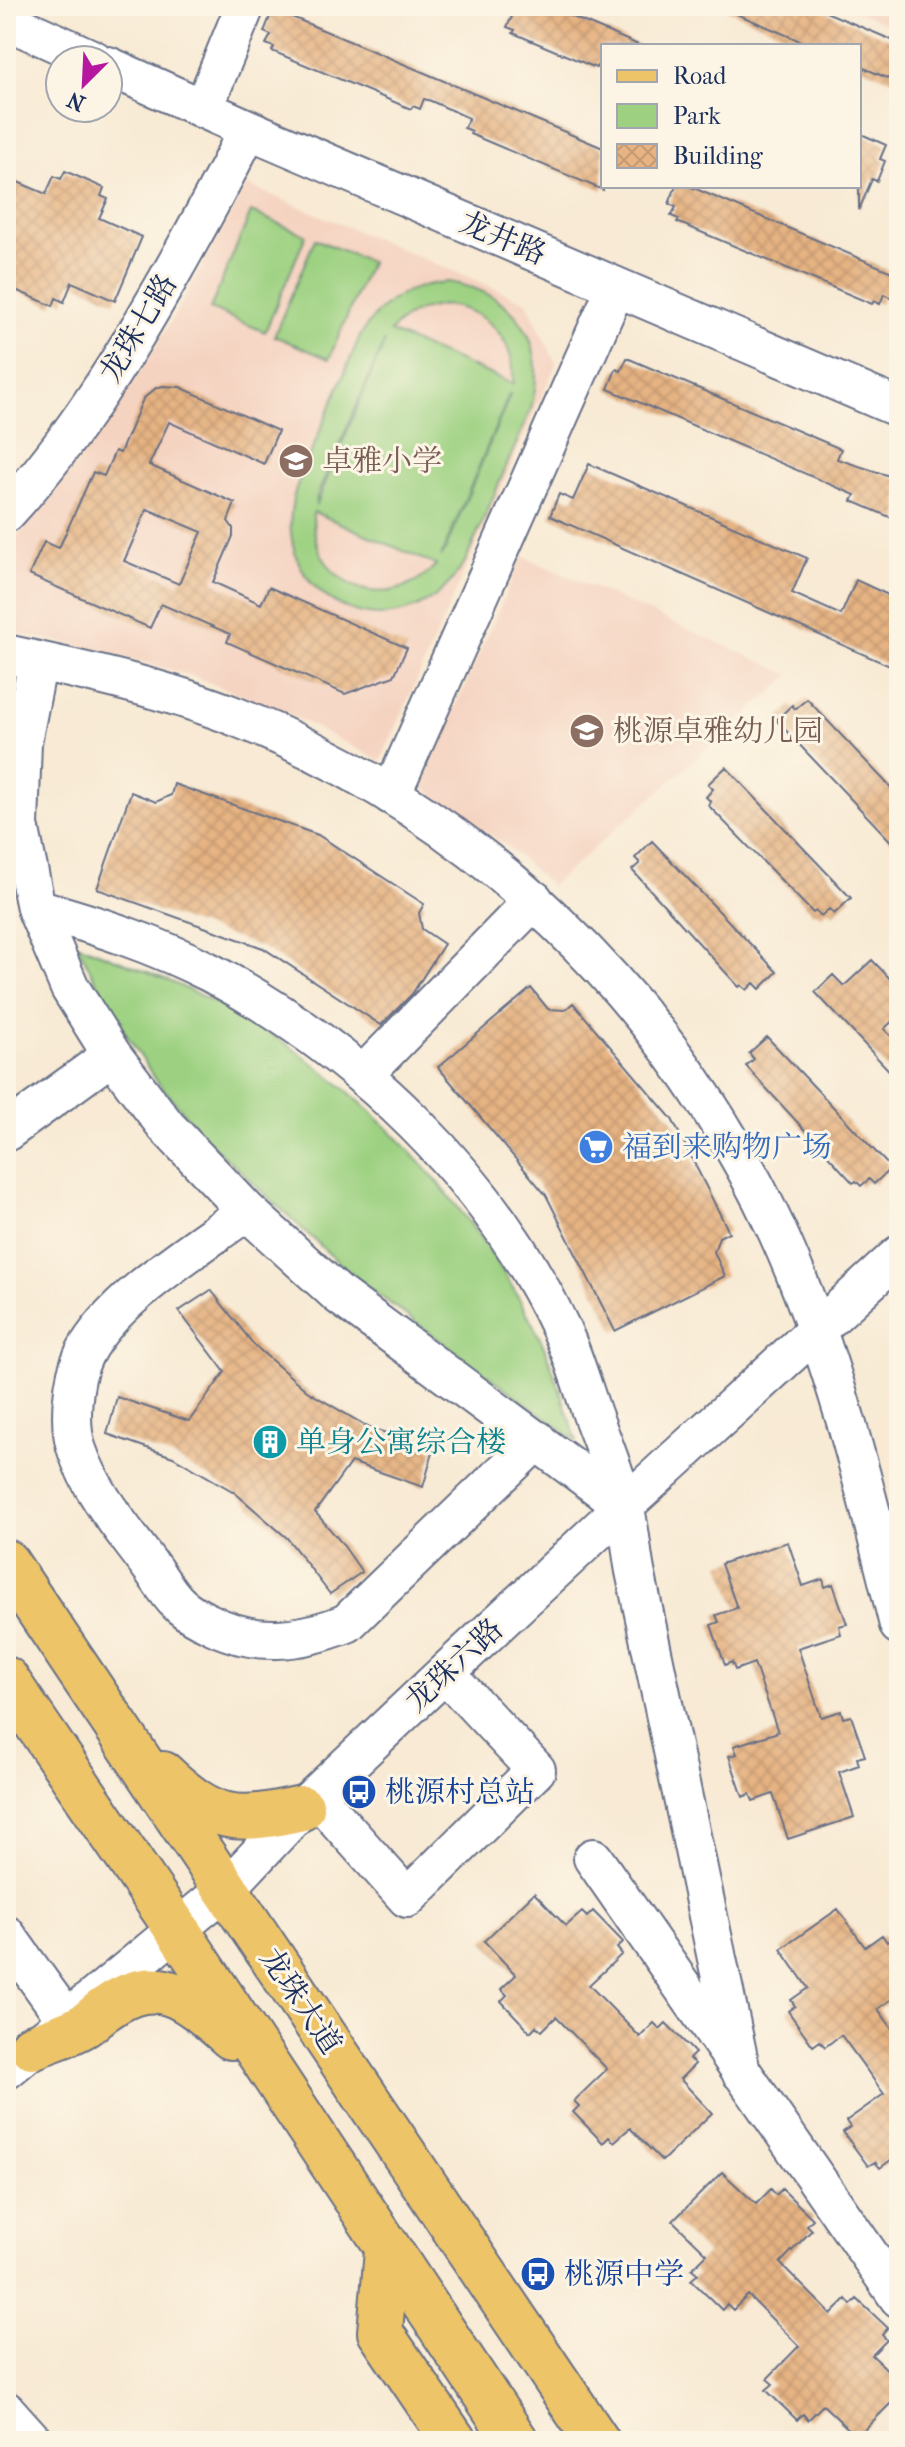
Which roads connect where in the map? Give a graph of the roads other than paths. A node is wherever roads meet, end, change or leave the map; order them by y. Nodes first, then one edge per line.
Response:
1 (245, 6) edge
2 (6, 20) edge
3 (59, 44) edge
4 (124, 73) edge
5 (203, 109) junction
6 (248, 129) junction
7 (616, 287) junction
8 (899, 408) edge
9 (6, 513) edge
10 (22, 658) edge
11 (391, 795) junction
12 (13, 821) edge
13 (534, 900) junction
14 (36, 908) junction
15 (112, 1055) junction
16 (363, 1075) junction
17 (6, 1132) edge
18 (247, 1211) junction
19 (899, 1255) edge
20 (816, 1330) junction
21 (537, 1440) junction
22 (624, 1506) junction
23 (6, 1562) edge
24 (899, 1625) edge
25 (445, 1673) junction
26 (6, 1679) edge
27 (124, 1733) junction
28 (309, 1802) junction
29 (593, 1858) dead end
30 (227, 1888) junction
31 (176, 1928) junction
32 (9, 1946) edge
33 (66, 2019) junction
34 (19, 2059) edge
35 (741, 2072) junction
36 (271, 2073) junction
37 (387, 2250) junction
38 (899, 2298) edge
39 (6, 2411) edge
40 (33, 2441) edge
41 (454, 2441) edge
42 (516, 2441) edge
43 (597, 2441) edge

1 - 5 street
2 - 3 street
4 - 5 street, 龙井路
5 - 6 street, 龙井路
6 - 7 street, 龙井路
6 - 9 street, 龙珠七路
7 - 8 street, 龙井路
7 - 11 street
10 - 11 street
10 - 12 street
11 - 13 street
12 - 14 street
13 - 16 street
13 - 20 street
14 - 15 street
14 - 16 street
15 - 17 street
15 - 18 street
16 - 22 street
18 - 21 street
18 - 21 street
19 - 20 street, 龙珠六路
20 - 22 street, 龙珠六路
20 - 24 street
21 - 22 street
22 - 25 street, 龙珠六路
22 - 35 street
23 - 27 main road, 龙珠大道
25 - 28 street, 龙珠六路
25 - 28 street
26 - 31 main road
27 - 28 main road
27 - 30 main road, 龙珠大道
28 - 30 street, 龙珠六路
29 - 35 street
30 - 31 street, 龙珠六路
30 - 43 main road, 龙珠大道
31 - 33 street, 龙珠六路
31 - 36 main road
32 - 33 street
33 - 34 street, 龙珠六路
34 - 36 main road
35 - 38 street
36 - 37 main road
37 - 41 main road
37 - 42 main road
39 - 40 street

